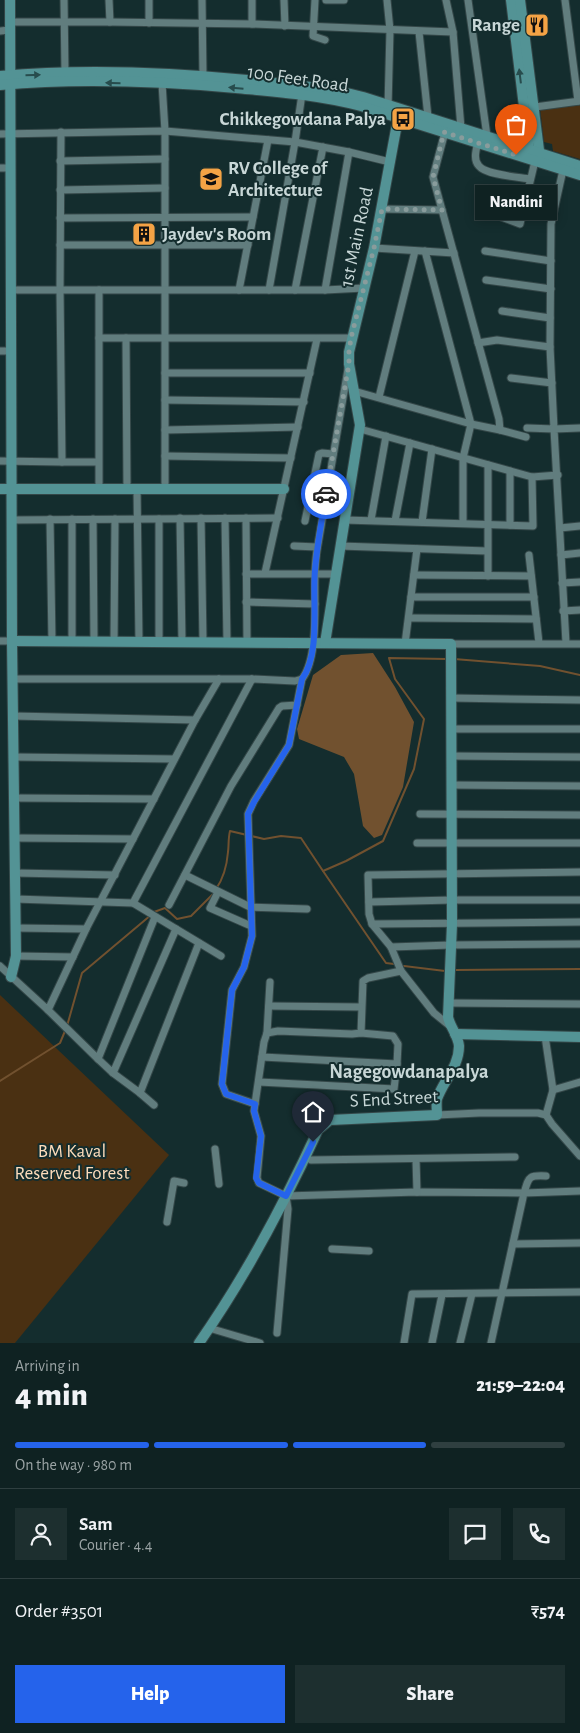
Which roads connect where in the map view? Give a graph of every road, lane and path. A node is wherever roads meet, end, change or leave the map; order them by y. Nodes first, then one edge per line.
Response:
1 (10, 0) edge
2 (64, 0) edge
3 (109, 0) edge
4 (149, 0) edge
5 (202, 0) edge
6 (252, 0) edge
7 (284, 0) edge
8 (315, 0) edge
9 (326, 0) edge
10 (344, 0) edge
11 (387, 0) edge
12 (446, 0) edge
13 (468, 0) edge
14 (510, 0) edge
15 (520, 0) edge
16 (565, 0) edge
17 (64, 21) junction
18 (110, 22) junction
19 (149, 23) junction
20 (202, 24) junction
21 (252, 24) junction
22 (285, 26) junction
23 (314, 27) junction
24 (6, 28) edge
25 (390, 30) junction
26 (419, 32) junction
27 (453, 32) junction
28 (520, 34) junction
29 (325, 40) dead end
30 (65, 73) junction
31 (203, 76) junction
32 (7, 79) edge
33 (162, 83) junction
34 (0, 85) edge
35 (302, 94) junction
36 (579, 101) edge
37 (535, 106) junction
38 (393, 112) junction
39 (428, 117) junction
40 (461, 128) junction
41 (165, 131) junction
42 (60, 132) junction
43 (444, 132) junction
44 (11, 133) junction
45 (0, 134) edge
46 (487, 136) junction
47 (268, 140) junction
48 (295, 142) junction
49 (478, 142) junction
50 (323, 146) junction
51 (349, 152) junction
52 (535, 157) junction
53 (165, 159) junction
54 (60, 161) junction
55 (390, 162) junction
56 (580, 166) edge
57 (0, 168) edge
58 (11, 168) junction
59 (563, 170) junction
60 (580, 175) edge
61 (530, 179) junction
62 (165, 188) junction
63 (60, 190) junction
64 (506, 192) dead end
65 (525, 198) junction
66 (382, 209) junction
67 (442, 210) junction
68 (488, 212) dead end
69 (165, 216) junction
70 (253, 217) junction
71 (60, 218) junction
72 (60, 245) junction
73 (165, 245) junction
74 (248, 245) junction
75 (374, 248) junction
76 (415, 251) junction
77 (425, 251) junction
78 (485, 251) dead end
79 (454, 253) junction
80 (551, 261) junction
81 (486, 280) dead end
82 (364, 288) junction
83 (551, 289) junction
84 (12, 290) junction
85 (60, 290) junction
86 (99, 290) junction
87 (165, 290) junction
88 (239, 290) junction
89 (269, 290) junction
90 (295, 290) junction
91 (325, 290) junction
92 (502, 311) dead end
93 (550, 318) junction
94 (99, 338) junction
95 (126, 338) junction
96 (165, 338) junction
97 (351, 338) junction
98 (318, 339) junction
99 (478, 343) junction
100 (550, 347) junction
101 (5, 351) edge
102 (349, 364) junction
103 (165, 373) junction
104 (310, 373) junction
105 (511, 378) dead end
106 (552, 383) junction
107 (354, 391) junction
108 (379, 397) junction
109 (165, 400) junction
110 (304, 402) junction
111 (471, 424) junction
112 (298, 427) junction
113 (527, 428) dead end
114 (554, 428) junction
115 (580, 428) edge
116 (360, 429) junction
117 (165, 430) junction
118 (500, 430) junction
119 (386, 436) junction
120 (526, 437) dead end
121 (410, 443) junction
122 (432, 449) junction
123 (333, 454) junction
124 (165, 456) junction
125 (291, 458) junction
126 (463, 458) junction
127 (0, 461) edge
128 (11, 462) junction
129 (62, 462) junction
130 (98, 462) junction
131 (488, 465) junction
132 (510, 471) junction
133 (558, 475) junction
134 (532, 477) junction
135 (99, 488) junction
136 (132, 488) junction
137 (165, 488) junction
138 (0, 489) edge
139 (12, 489) junction
140 (284, 490) junction
141 (159, 518) junction
142 (180, 518) junction
143 (201, 518) junction
144 (225, 518) junction
145 (246, 518) junction
146 (278, 518) junction
147 (50, 519) junction
148 (72, 519) junction
149 (93, 519) junction
150 (115, 519) junction
151 (138, 519) junction
152 (12, 520) junction
153 (345, 520) junction
154 (371, 520) junction
155 (305, 521) dead end
156 (395, 521) junction
157 (422, 522) junction
158 (463, 523) junction
159 (488, 524) junction
160 (510, 525) junction
161 (580, 526) edge
162 (560, 528) junction
163 (294, 546) dead end
164 (340, 546) junction
165 (317, 547) junction
166 (417, 549) junction
167 (488, 551) junction
168 (580, 553) edge
169 (528, 555) dead end
170 (561, 555) junction
171 (266, 573) junction
172 (246, 574) junction
173 (315, 574) junction
174 (336, 574) junction
175 (414, 575) junction
176 (488, 576) junction
177 (531, 576) junction
178 (580, 582) edge
179 (562, 583) junction
180 (534, 597) junction
181 (411, 598) junction
182 (246, 602) junction
183 (315, 604) junction
184 (580, 610) edge
185 (563, 611) junction
186 (408, 618) junction
187 (536, 619) junction
188 (0, 641) edge
189 (12, 641) junction
190 (52, 642) junction
191 (72, 642) junction
192 (94, 642) junction
193 (114, 642) junction
194 (139, 642) junction
195 (160, 642) junction
196 (182, 642) junction
197 (203, 642) junction
198 (227, 642) junction
199 (246, 642) junction
200 (313, 643) junction
201 (325, 643) junction
202 (539, 643) junction
203 (406, 644) junction
204 (451, 644) junction
205 (566, 644) junction
206 (580, 644) edge
207 (13, 678) junction
208 (219, 679) junction
209 (252, 679) junction
210 (302, 679) junction
211 (451, 698) junction
212 (580, 700) edge
213 (297, 706) junction
214 (13, 716) junction
215 (194, 720) junction
216 (451, 729) junction
217 (580, 729) edge
218 (451, 756) junction
219 (14, 757) junction
220 (580, 757) edge
221 (174, 759) junction
222 (451, 785) junction
223 (580, 786) edge
224 (14, 798) junction
225 (154, 799) junction
226 (451, 813) junction
227 (420, 814) dead end
228 (580, 815) edge
229 (14, 838) junction
230 (133, 839) junction
231 (416, 843) dead end
232 (452, 843) junction
233 (580, 843) edge
234 (580, 872) edge
235 (15, 873) junction
236 (452, 874) junction
237 (115, 875) junction
238 (185, 875) junction
239 (218, 892) junction
240 (15, 899) junction
241 (452, 900) junction
242 (580, 900) edge
243 (101, 902) junction
244 (369, 902) junction
245 (133, 903) junction
246 (169, 905) dead end
247 (250, 907) junction
248 (307, 909) dead end
249 (155, 916) junction
250 (580, 922) edge
251 (372, 924) junction
252 (452, 924) junction
253 (251, 926) junction
254 (16, 928) junction
255 (86, 929) junction
256 (176, 929) junction
257 (199, 943) junction
258 (580, 944) edge
259 (451, 945) junction
260 (391, 947) junction
261 (16, 956) junction
262 (221, 956) dead end
263 (73, 957) junction
264 (0, 966) edge
265 (402, 971) junction
266 (11, 977) junction
267 (270, 982) dead end
268 (449, 1002) junction
269 (580, 1004) edge
270 (269, 1006) junction
271 (361, 1006) junction
272 (48, 1010) junction
273 (452, 1030) junction
274 (267, 1033) junction
275 (361, 1033) junction
276 (546, 1036) junction
277 (580, 1037) edge
278 (262, 1057) junction
279 (98, 1059) junction
280 (397, 1064) junction
281 (113, 1073) junction
282 (259, 1082) junction
283 (580, 1082) edge
284 (553, 1090) junction
285 (140, 1093) junction
286 (255, 1104) junction
287 (154, 1105) dead end
288 (437, 1115) junction
289 (546, 1115) junction
290 (215, 1149) dead end
291 (580, 1156) edge
292 (515, 1157) dead end
293 (416, 1159) junction
294 (311, 1160) dead end
295 (546, 1176) dead end
296 (184, 1182) dead end
297 (219, 1184) dead end
298 (580, 1191) edge
299 (417, 1192) junction
300 (524, 1193) junction
301 (286, 1196) junction
302 (167, 1222) dead end
303 (580, 1243) edge
304 (513, 1244) junction
305 (332, 1249) dead end
306 (368, 1251) dead end
307 (580, 1292) edge
308 (472, 1294) junction
309 (501, 1294) junction
310 (442, 1295) junction
311 (209, 1328) junction
312 (277, 1332) dead end
313 (198, 1343) edge
314 (260, 1343) edge
315 (404, 1343) edge
316 (432, 1343) edge
317 (460, 1343) edge
318 (491, 1343) edge

1 - 24 street
2 - 17 street
3 - 18 street
4 - 19 street
5 - 20 street
6 - 21 street
7 - 22 street
8 - 23 street
9 - 10 street
11 - 25 street
12 - 27 street
13 - 46 street
14 - 28 street
15 - 28 street
16 - 36 street
17 - 18 street
17 - 24 street
17 - 30 street
18 - 19 street
19 - 20 street
20 - 21 street
20 - 31 street
21 - 22 street
22 - 23 street
23 - 25 street
23 - 29 street
24 - 32 street
25 - 26 street
25 - 38 street
26 - 27 street
26 - 39 street
27 - 40 street
28 - 37 street
52 -> 28 street
30 - 31 street, 100 Feet Road
32 -> 30 street, 100 Feet Road
31 - 38 street, 100 Feet Road
33 -> 32 street, 100 Feet Road
32 - 34 street, 100 Feet Road
32 - 44 street
35 -> 33 street, 100 Feet Road
33 - 41 street
35 - 38 street, 100 Feet Road
35 - 48 street
36 - 37 street
37 - 52 street
38 - 39 street, 100 Feet Road
38 - 43 street, 100 Feet Road
38 - 55 street, 1st Main Road
39 - 40 street, 100 Feet Road
40 - 46 street, 100 Feet Road
41 - 42 street
41 - 47 street
41 - 53 street
42 - 44 street
42 - 54 street
43 - 49 street, 100 Feet Road
43 - 67 street
44 - 45 street
44 - 58 street
46 - 52 street, 100 Feet Road
47 - 48 street
47 - 70 street
48 - 50 street
48 - 89 street
49 - 52 street, 100 Feet Road
49 - 61 street
50 - 51 street
50 - 90 street
51 - 55 street
51 - 91 street
52 - 56 street, 100 Feet Road
52 - 59 street, 100 Feet Road
52 - 61 street
53 - 54 street
53 - 62 street
54 - 63 street
55 - 66 street, 1st Main Road
57 - 58 street
58 - 84 street
59 - 60 street, 100 Feet Road
59 - 80 street
61 - 65 street
62 - 63 street
62 - 69 street
63 - 71 street
64 - 65 street
65 - 68 street
66 - 67 street
66 - 75 street, 1st Main Road
67 - 79 street
69 - 70 street
69 - 71 street
69 - 73 street
70 - 74 street
71 - 72 street
72 - 73 street
72 - 85 street
73 - 74 street
73 - 87 street
74 - 88 street
75 - 76 street
75 - 82 street, 1st Main Road
76 - 77 street
76 - 108 street
77 - 79 street
77 - 111 street
78 - 80 street
79 - 99 street
80 - 83 street
81 - 83 street
82 - 91 street
82 - 97 street, 1st Main Road
83 - 93 street
84 - 85 street
84 - 101 street
85 - 86 street
85 - 129 street
86 - 87 street
86 - 94 street
87 - 88 street
87 - 96 street
88 - 89 street
89 - 90 street
90 - 91 street
92 - 93 street
93 - 100 street
94 - 95 street
94 - 130 street
95 - 96 street
95 - 136 street
96 - 98 street
96 - 103 street
97 - 98 street
97 - 102 street, 1st Main Road
98 - 104 street
99 - 100 street
99 - 118 street
100 - 106 street
101 - 128 street
102 - 107 street, 1st Main Road
102 - 123 street
103 - 104 street
103 - 109 street
104 - 110 street
105 - 106 street
106 - 114 street
107 - 108 street
107 - 116 street, 1st Main Road
108 - 111 street
109 - 110 street
109 - 117 street
110 - 112 street
111 - 118 street
111 - 126 street
112 - 117 street
112 - 125 street
113 - 114 street
114 - 115 street
114 - 133 street
116 - 119 street
116 - 153 street, 1st Main Road
117 - 124 street
118 - 120 street
119 - 121 street
119 - 154 street
121 - 122 street
121 - 156 street
122 - 126 street
122 - 157 street
123 - 155 street
123 - 165 street
124 - 125 street
124 - 137 street
125 - 140 street
126 - 131 street
126 - 158 street
127 - 128 street
128 - 129 street
128 - 139 street
129 - 130 street
130 - 135 street
131 - 132 street
131 - 159 street
132 - 134 street
132 - 160 street
133 - 134 street
133 - 162 street
134 - 160 street
135 - 136 street
135 - 139 street
136 - 137 street
136 - 151 street
137 - 140 street
138 - 139 street
139 - 152 street
140 - 146 street
141 - 142 street
141 - 151 street
141 - 195 street
142 - 143 street
142 - 196 street
143 - 144 street
143 - 197 street
144 - 145 street
144 - 198 street
145 - 146 street
145 - 172 street
146 - 171 street
147 - 148 street
147 - 152 street
147 - 190 street
148 - 149 street
148 - 191 street
149 - 150 street
149 - 192 street
150 - 151 street
150 - 193 street
151 - 194 street
152 - 189 street
153 - 154 street
153 - 164 street, 1st Main Road
154 - 156 street
156 - 157 street
157 - 158 street
158 - 159 street
159 - 160 street
159 - 167 street
161 - 162 street
162 - 170 street
163 - 165 street
164 - 166 street
164 - 174 street, 1st Main Road
165 - 173 street
166 - 167 street
166 - 175 street
167 - 176 street
168 - 170 street
169 - 177 street
170 - 179 street
171 - 172 street
171 - 173 street
172 - 182 street
173 - 174 street
173 - 183 street
174 - 201 street, 1st Main Road
175 - 176 street
175 - 181 street
176 - 177 street
177 - 180 street
178 - 179 street
179 - 185 street
180 - 181 street
180 - 187 street
181 - 186 street
182 - 183 street
182 - 199 street
183 - 200 street
184 - 185 street
185 - 205 street
186 - 187 street
186 - 203 street
187 - 202 street
188 - 189 street
189 - 190 street
189 - 207 street
190 - 191 street
191 - 192 street
192 - 193 street
193 - 194 street
194 - 195 street
195 - 196 street
196 - 197 street
197 - 198 street
198 - 199 street
199 - 200 street
200 - 201 street
200 - 210 street
201 - 203 street
202 - 204 street
202 - 205 street
203 - 204 street
204 - 211 street
205 - 206 street
207 - 208 street
207 - 214 street
208 - 209 street
208 - 215 street
209 - 210 street
209 - 245 street
210 - 213 street
211 - 212 street
211 - 216 street
213 - 238 street
213 - 247 street
214 - 215 street
214 - 219 street
215 - 221 street
216 - 217 street
216 - 218 street
218 - 220 street
218 - 222 street
219 - 221 street
219 - 224 street
221 - 225 street
222 - 223 street
222 - 226 street
224 - 225 street
224 - 229 street
225 - 230 street
226 - 227 street
226 - 228 street
226 - 232 street
229 - 230 street
229 - 235 street
230 - 237 street
231 - 232 street
232 - 233 street
232 - 236 street
234 - 236 street
235 - 237 street
235 - 240 street
236 - 241 street
236 - 244 street
237 - 243 street
238 - 239 street
238 - 246 street
239 - 247 street
239 - 253 street
240 - 243 street
240 - 254 street
241 - 242 street
241 - 244 street
241 - 252 street
243 - 245 street
243 - 255 street
244 - 251 street
245 - 249 street
247 - 248 street
247 - 253 street
249 - 256 street
249 - 279 street
250 - 252 street
251 - 252 street
251 - 260 street
252 - 259 street
253 - 286 street
254 - 255 street
254 - 261 street
255 - 263 street
256 - 257 street
256 - 281 street
257 - 262 street
257 - 285 street
258 - 259 street
259 - 260 street
259 - 268 street
260 - 265 street
261 - 263 street
261 - 266 street
263 - 272 street
264 - 266 street
265 - 271 street
265 - 273 street
266 - 272 street
267 - 270 street
268 - 269 street
268 - 273 street
270 - 271 street
270 - 274 street
271 - 275 street
272 - 279 street
273 - 276 street
273 - 288 street
274 - 275 street
274 - 278 street
275 - 280 street
276 - 277 street
276 - 284 street
278 - 280 street
278 - 282 street
279 - 281 street
280 - 282 street
281 - 285 street
282 - 286 street
283 - 284 street
284 - 289 street
285 - 287 street
286 - 301 street
288 - 289 street, S End Street
288 - 301 street, S End Street
289 - 291 street
290 - 297 street
292 - 293 street
293 - 294 street
293 - 299 street
295 - 300 street
296 - 302 street
298 - 300 street
299 - 300 street
299 - 301 street
300 - 304 street
301 - 311 street, S End Street
301 - 312 street
303 - 304 street
304 - 309 street
305 - 306 street
307 - 309 street
308 - 309 street
308 - 310 street
308 - 317 street
309 - 318 street
310 - 315 street
310 - 316 street
311 - 313 street, S End Street
311 - 314 street

